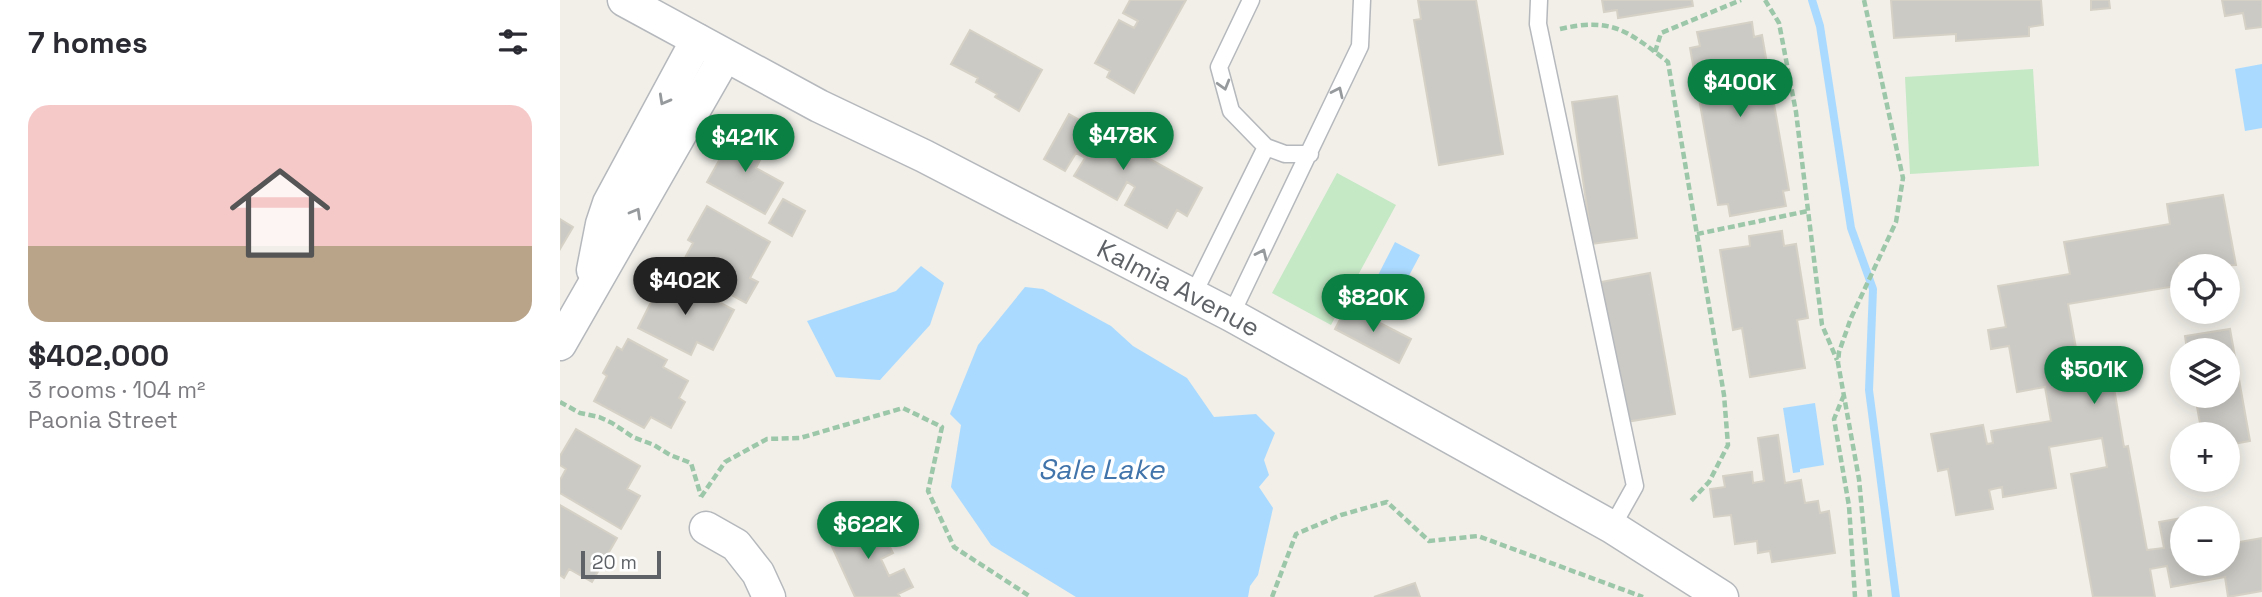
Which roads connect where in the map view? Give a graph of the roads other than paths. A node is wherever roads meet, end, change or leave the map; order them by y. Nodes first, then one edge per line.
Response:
1 (624, 0) edge
2 (1251, 0) edge
3 (1362, 0) edge
4 (1539, 0) edge
5 (697, 40) junction
6 (725, 56) junction
7 (1266, 147) junction
8 (1310, 154) junction
9 (588, 292) junction
10 (1192, 295) junction
11 (1231, 315) junction
12 (560, 344) edge
13 (703, 513) road end
14 (1612, 527) junction
15 (1691, 589) edge
16 (769, 597) edge
17 (1722, 597) edge

1 - 5 street, Kalmia Avenue
2 -> 7 lane
8 -> 3 lane
4 - 14 lane
5 - 6 street, Kalmia Avenue
5 -> 9 street
9 -> 6 street
6 - 10 street, Kalmia Avenue
7 - 8 lane
7 - 10 lane
11 -> 8 lane
9 - 12 street
10 - 11 street, Kalmia Avenue
11 - 14 street, Kalmia Avenue
13 - 16 street
14 - 15 street, Kalmia Avenue
15 - 17 street, Kalmia Avenue

